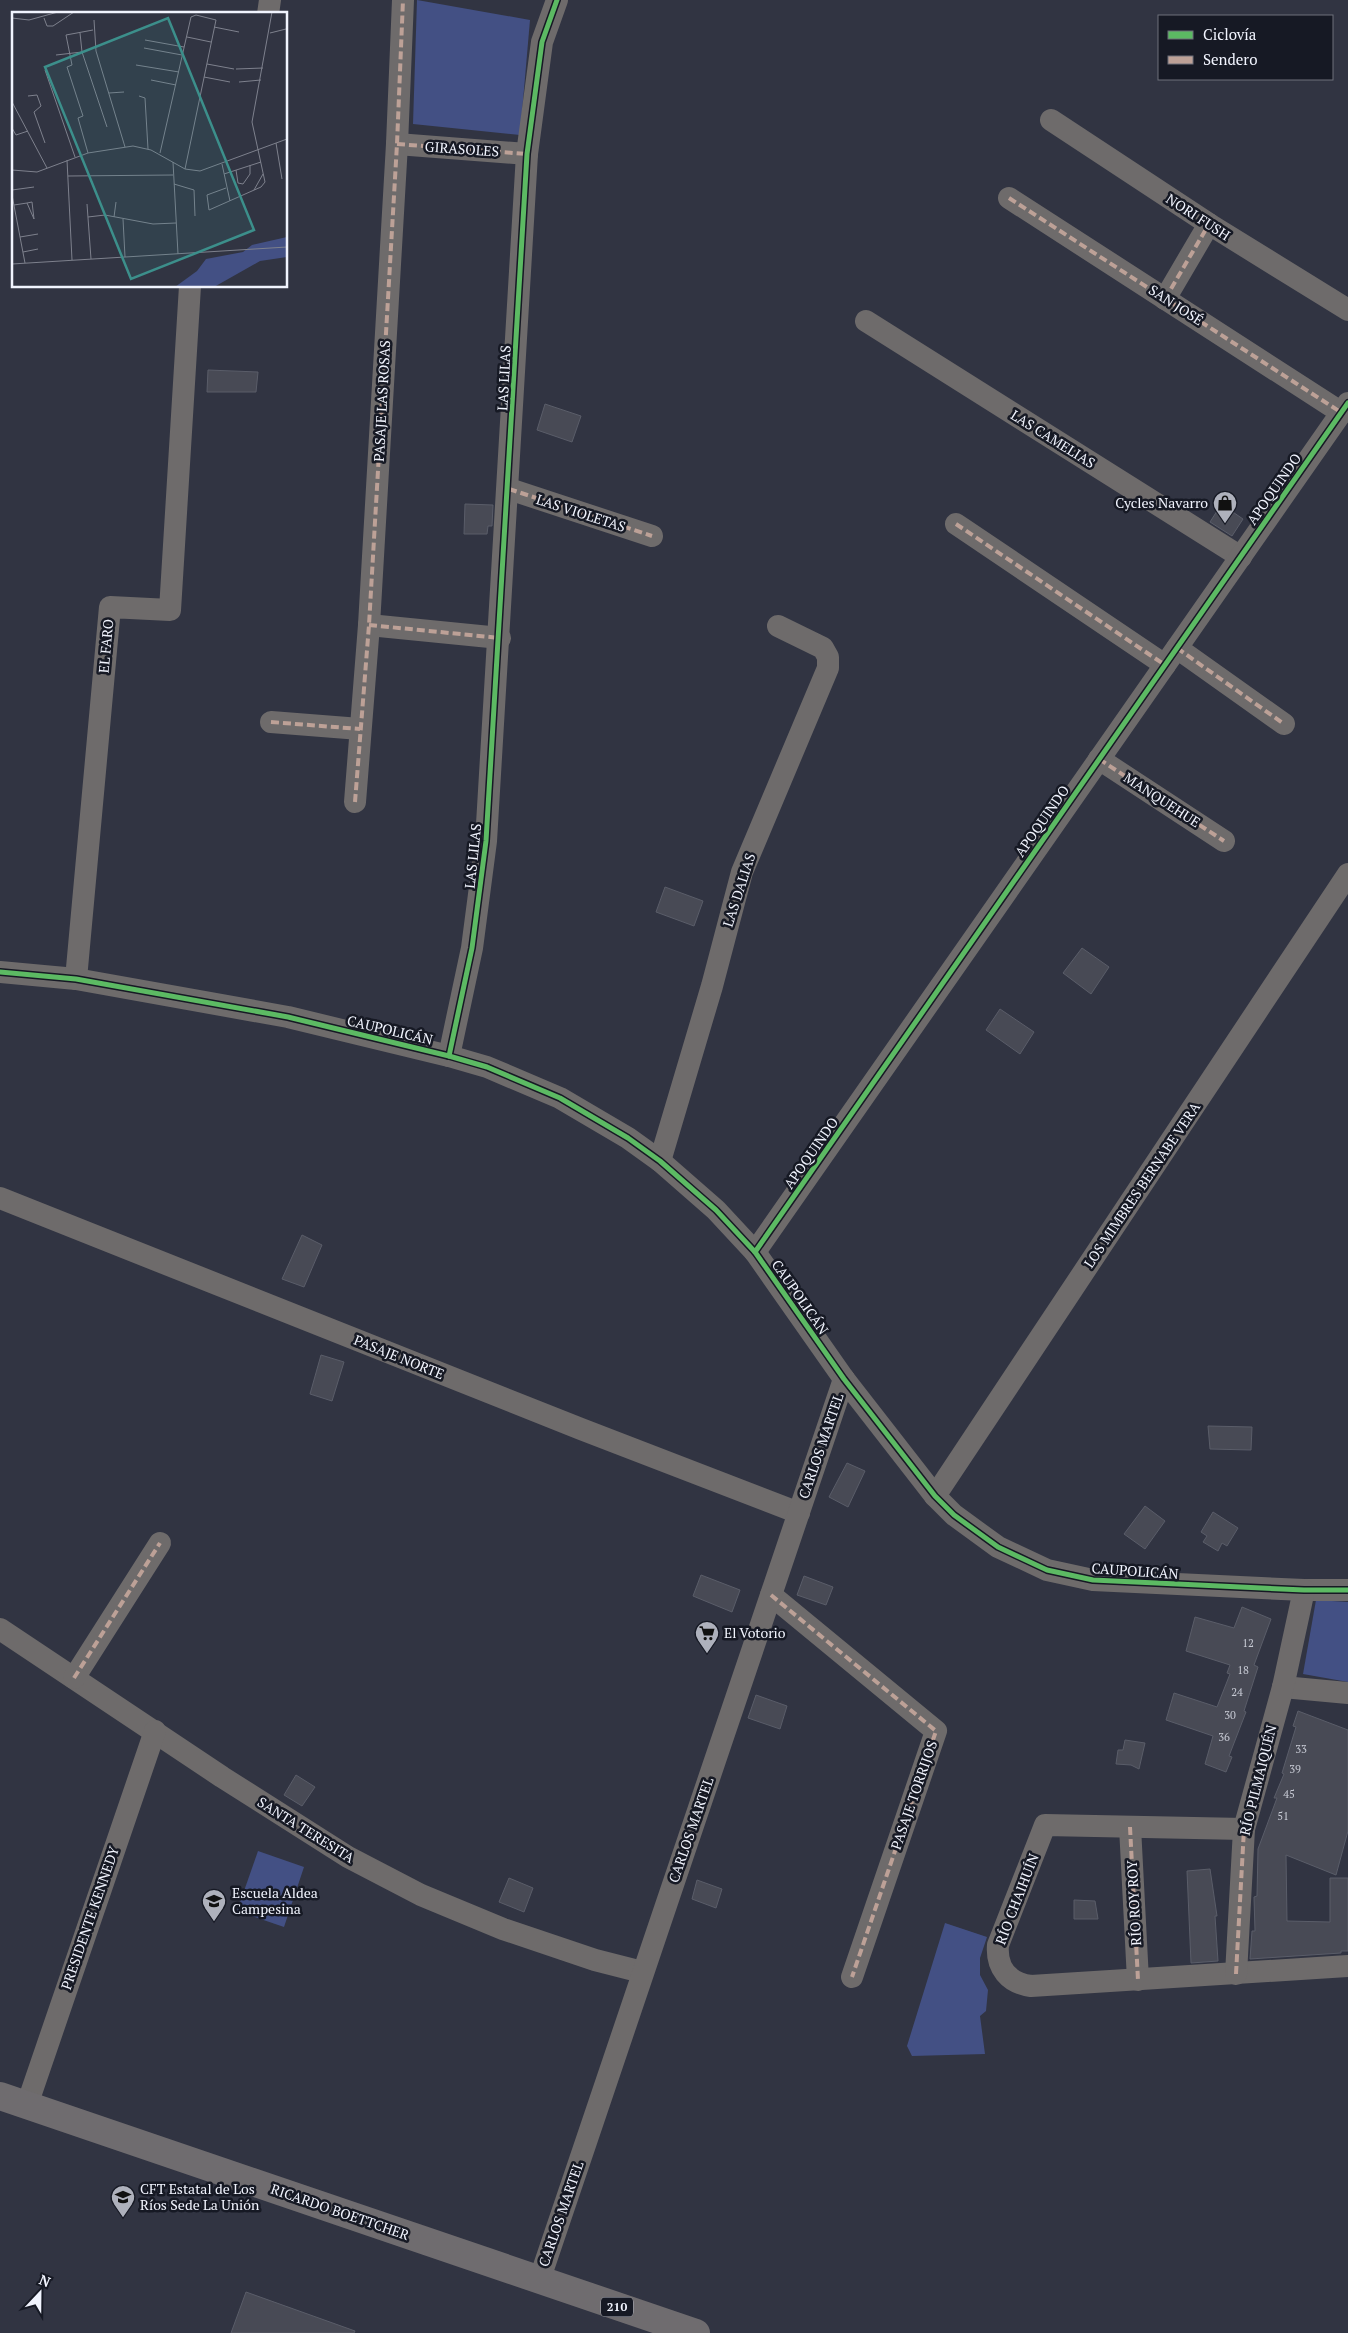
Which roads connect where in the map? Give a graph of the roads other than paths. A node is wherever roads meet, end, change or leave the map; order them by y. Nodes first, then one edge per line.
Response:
1 (403, 0) edge
2 (557, 0) edge
3 (1051, 120) dead end
4 (397, 144) junction
5 (527, 154) junction
6 (1009, 198) dead end
7 (1209, 224) junction
8 (190, 288) edge
9 (1165, 298) junction
10 (1348, 310) edge
11 (866, 321) dead end
12 (1345, 408) edge
13 (508, 489) junction
14 (956, 524) dead end
15 (652, 536) dead end
16 (1241, 557) junction
17 (369, 625) junction
18 (778, 626) dead end
19 (500, 638) junction
20 (1171, 656) junction
21 (271, 722) dead end
22 (1284, 724) dead end
23 (360, 729) junction
24 (1099, 759) junction
25 (355, 802) dead end
26 (1224, 841) dead end
27 (1348, 874) edge
28 (0, 972) edge
29 (76, 979) junction
30 (449, 1056) junction
31 (660, 1161) junction
32 (0, 1198) edge
33 (755, 1252) junction
34 (844, 1379) junction
35 (935, 1496) junction
36 (798, 1513) junction
37 (160, 1543) dead end
38 (1304, 1590) junction
39 (1348, 1590) edge
40 (771, 1595) junction
41 (0, 1629) edge
42 (74, 1678) junction
43 (1282, 1688) junction
44 (1348, 1693) edge
45 (155, 1731) junction
46 (1130, 1827) junction
47 (1244, 1829) junction
48 (1348, 1966) edge
49 (642, 1972) junction
50 (1236, 1974) junction
51 (852, 1977) dead end
52 (1138, 1980) junction
53 (0, 2096) edge
54 (27, 2105) junction
55 (539, 2281) junction
56 (696, 2333) edge

1 - 4 street, PASAJE LAS ROSAS
2 - 5 street, LAS LILAS
3 - 7 street, NORI FUSH
4 - 5 street, GIRASOLES
4 - 17 street, PASAJE LAS ROSAS
5 - 13 street, LAS LILAS
6 - 9 street, SAN JOSÉ
7 - 9 street
7 - 10 street, NORI FUSH
8 - 29 street, EL FARO
9 - 12 street, SAN JOSÉ
11 - 16 street, LAS CAMELIAS
12 - 16 street, APOQUINDO
13 - 15 street, LAS VIOLETAS
13 - 19 street, LAS LILAS
14 - 20 street
16 - 20 street, APOQUINDO
17 - 19 street
17 - 23 street, PASAJE LAS ROSAS
18 - 31 street, LAS DALIAS
19 - 30 street, LAS LILAS
20 - 22 street
20 - 24 street, APOQUINDO
21 - 23 street
23 - 25 street, PASAJE LAS ROSAS
24 - 26 street, MANQUEHUE
24 - 33 street, APOQUINDO
27 - 35 street, LOS MIMBRES BERNABE VERA
28 - 29 street, CAUPOLICÁN
29 - 30 street, CAUPOLICÁN
30 - 31 street, CAUPOLICÁN
31 - 33 street, CAUPOLICÁN
32 - 36 street, PASAJE NORTE
33 - 34 street, CAUPOLICÁN
34 - 35 street, CAUPOLICÁN
34 - 36 street, CARLOS MARTEL
35 - 38 street, CAUPOLICÁN
36 - 40 street, CARLOS MARTEL
37 - 42 street
38 - 39 street, CAUPOLICÁN
38 - 43 street, RÍO PILMAIQUÉN
40 - 49 street, CARLOS MARTEL
40 - 51 street, PASAJE TORRIJOS
41 - 42 street, SANTA TERESITA
42 - 45 street, SANTA TERESITA
43 - 44 street
43 - 47 street, RÍO PILMAIQUÉN
45 - 49 street, SANTA TERESITA
45 - 54 street, PRESIDENTE KENNEDY
46 - 47 street, RÍO CHAIHUÍN
46 - 52 street, RÍO ROY ROY
46 - 52 street, RÍO CHAIHUÍN
47 - 50 street, RÍO PILMAIQUÉN
48 - 50 street, RÍO CHAIHUÍN
49 - 55 street, CARLOS MARTEL
50 - 52 street, RÍO CHAIHUÍN
53 - 54 main road, RICARDO BOETTCHER / 210
54 - 55 main road, RICARDO BOETTCHER / 210
55 - 56 main road, 210

